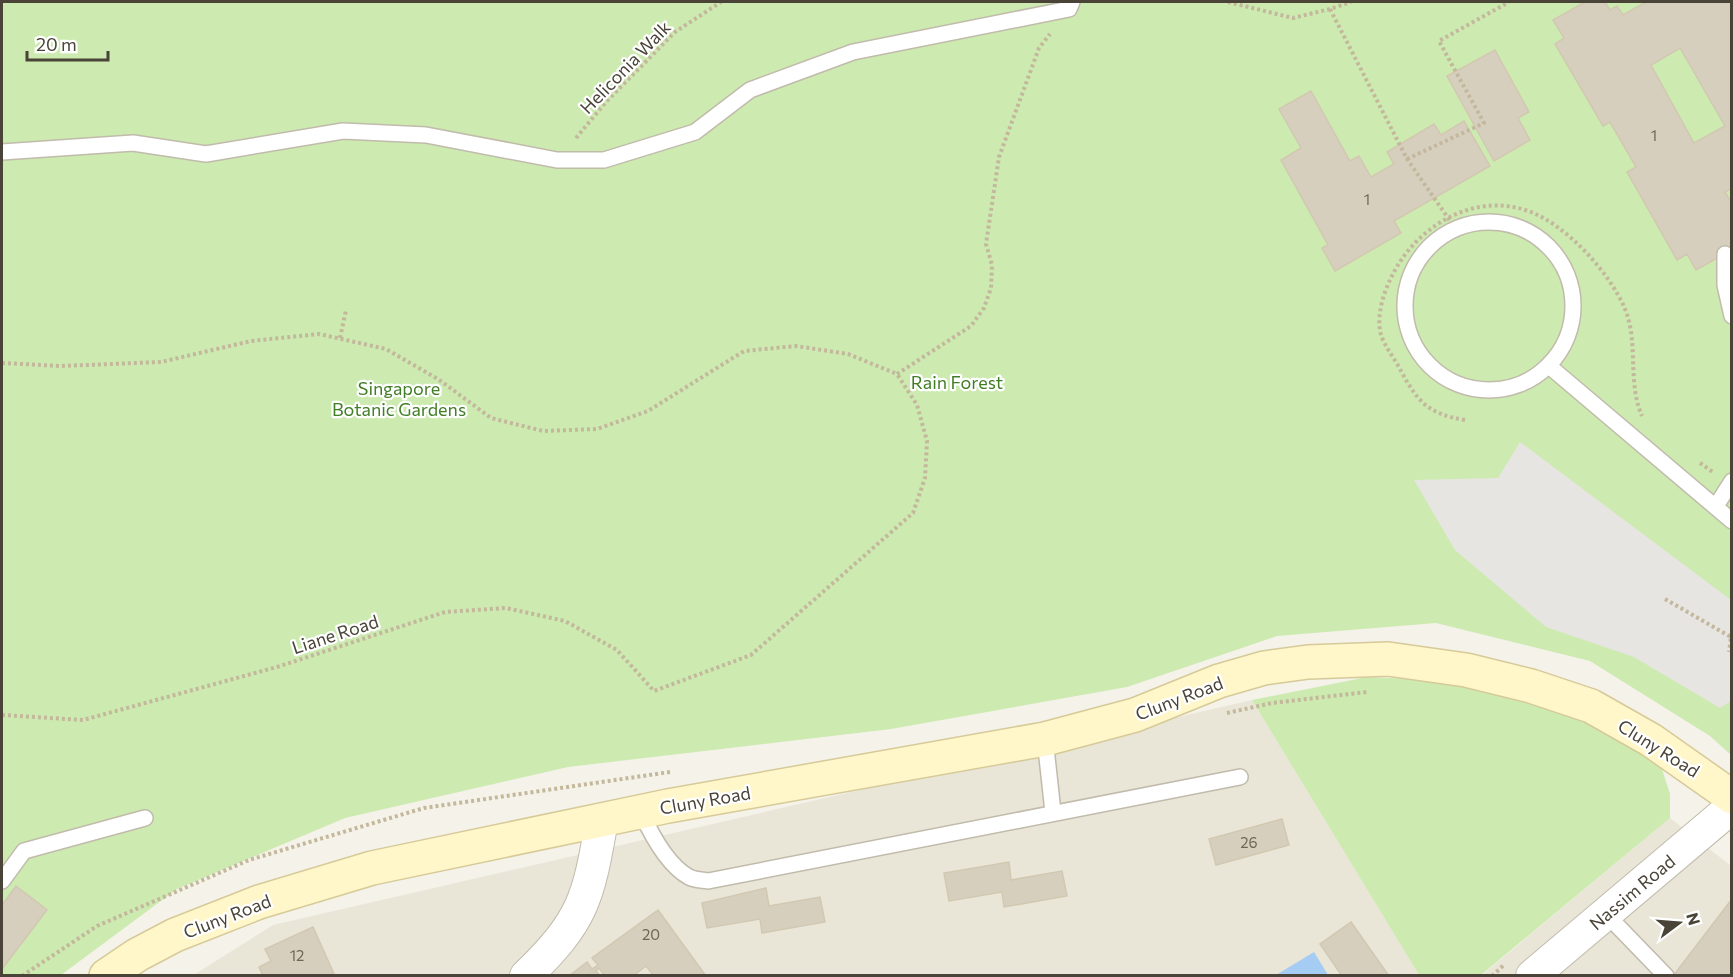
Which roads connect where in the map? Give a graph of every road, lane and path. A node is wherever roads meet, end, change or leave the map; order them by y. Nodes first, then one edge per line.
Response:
1 (721, 2) edge
2 (1228, 2) edge
3 (1351, 2) edge
4 (1509, 2) edge
5 (1071, 5) edge
6 (1330, 9) junction
7 (2, 152) edge
8 (1407, 159) junction
9 (557, 160) junction
10 (1452, 222) junction
11 (1725, 254) dead end
12 (346, 310) dead end
13 (1731, 316) edge
14 (340, 339) junction
15 (2, 363) edge
16 (1549, 366) junction
17 (897, 374) junction
18 (1465, 420) dead end
19 (1644, 422) dead end
20 (1697, 461) dead end
21 (1731, 483) edge
22 (1716, 506) junction
23 (1731, 521) edge
24 (1665, 599) dead end
25 (1729, 652) dead end
26 (1376, 691) dead end
27 (2, 715) edge
28 (1215, 715) dead end
29 (1045, 739) junction
30 (1240, 777) dead end
31 (1731, 797) edge
32 (1731, 807) edge
33 (641, 812) junction
34 (1053, 812) junction
35 (145, 819) dead end
36 (602, 820) junction
37 (2, 881) edge
38 (1606, 914) junction
39 (106, 975) edge
40 (526, 975) edge
41 (1532, 975) edge
42 (1666, 975) edge

1 - 9 path, Heliconia Walk
2 - 6 path
3 - 6 path
4 - 8 path
5 - 9 lane
5 - 17 path
6 - 8 path
7 - 9 lane
8 - 10 path
10 - 16 lane
10 - 16 lane
10 - 18 path
10 - 19 path
11 - 13 lane
12 - 14 path
14 - 15 path
14 - 17 path
16 - 22 lane
17 - 27 path, Liane Road
20 - 21 path
21 - 22 lane
22 - 23 lane
24 - 25 path
26 - 28 path
29 - 31 street, Cluny Road
29 - 33 street, Cluny Road
29 - 34 lane
30 - 34 lane
32 - 38 street, Nassim Road
33 - 34 lane
33 - 36 street, Cluny Road
35 - 37 lane
36 - 39 street, Cluny Road
36 - 40 street
38 - 41 street, Nassim Road
38 - 42 lane

